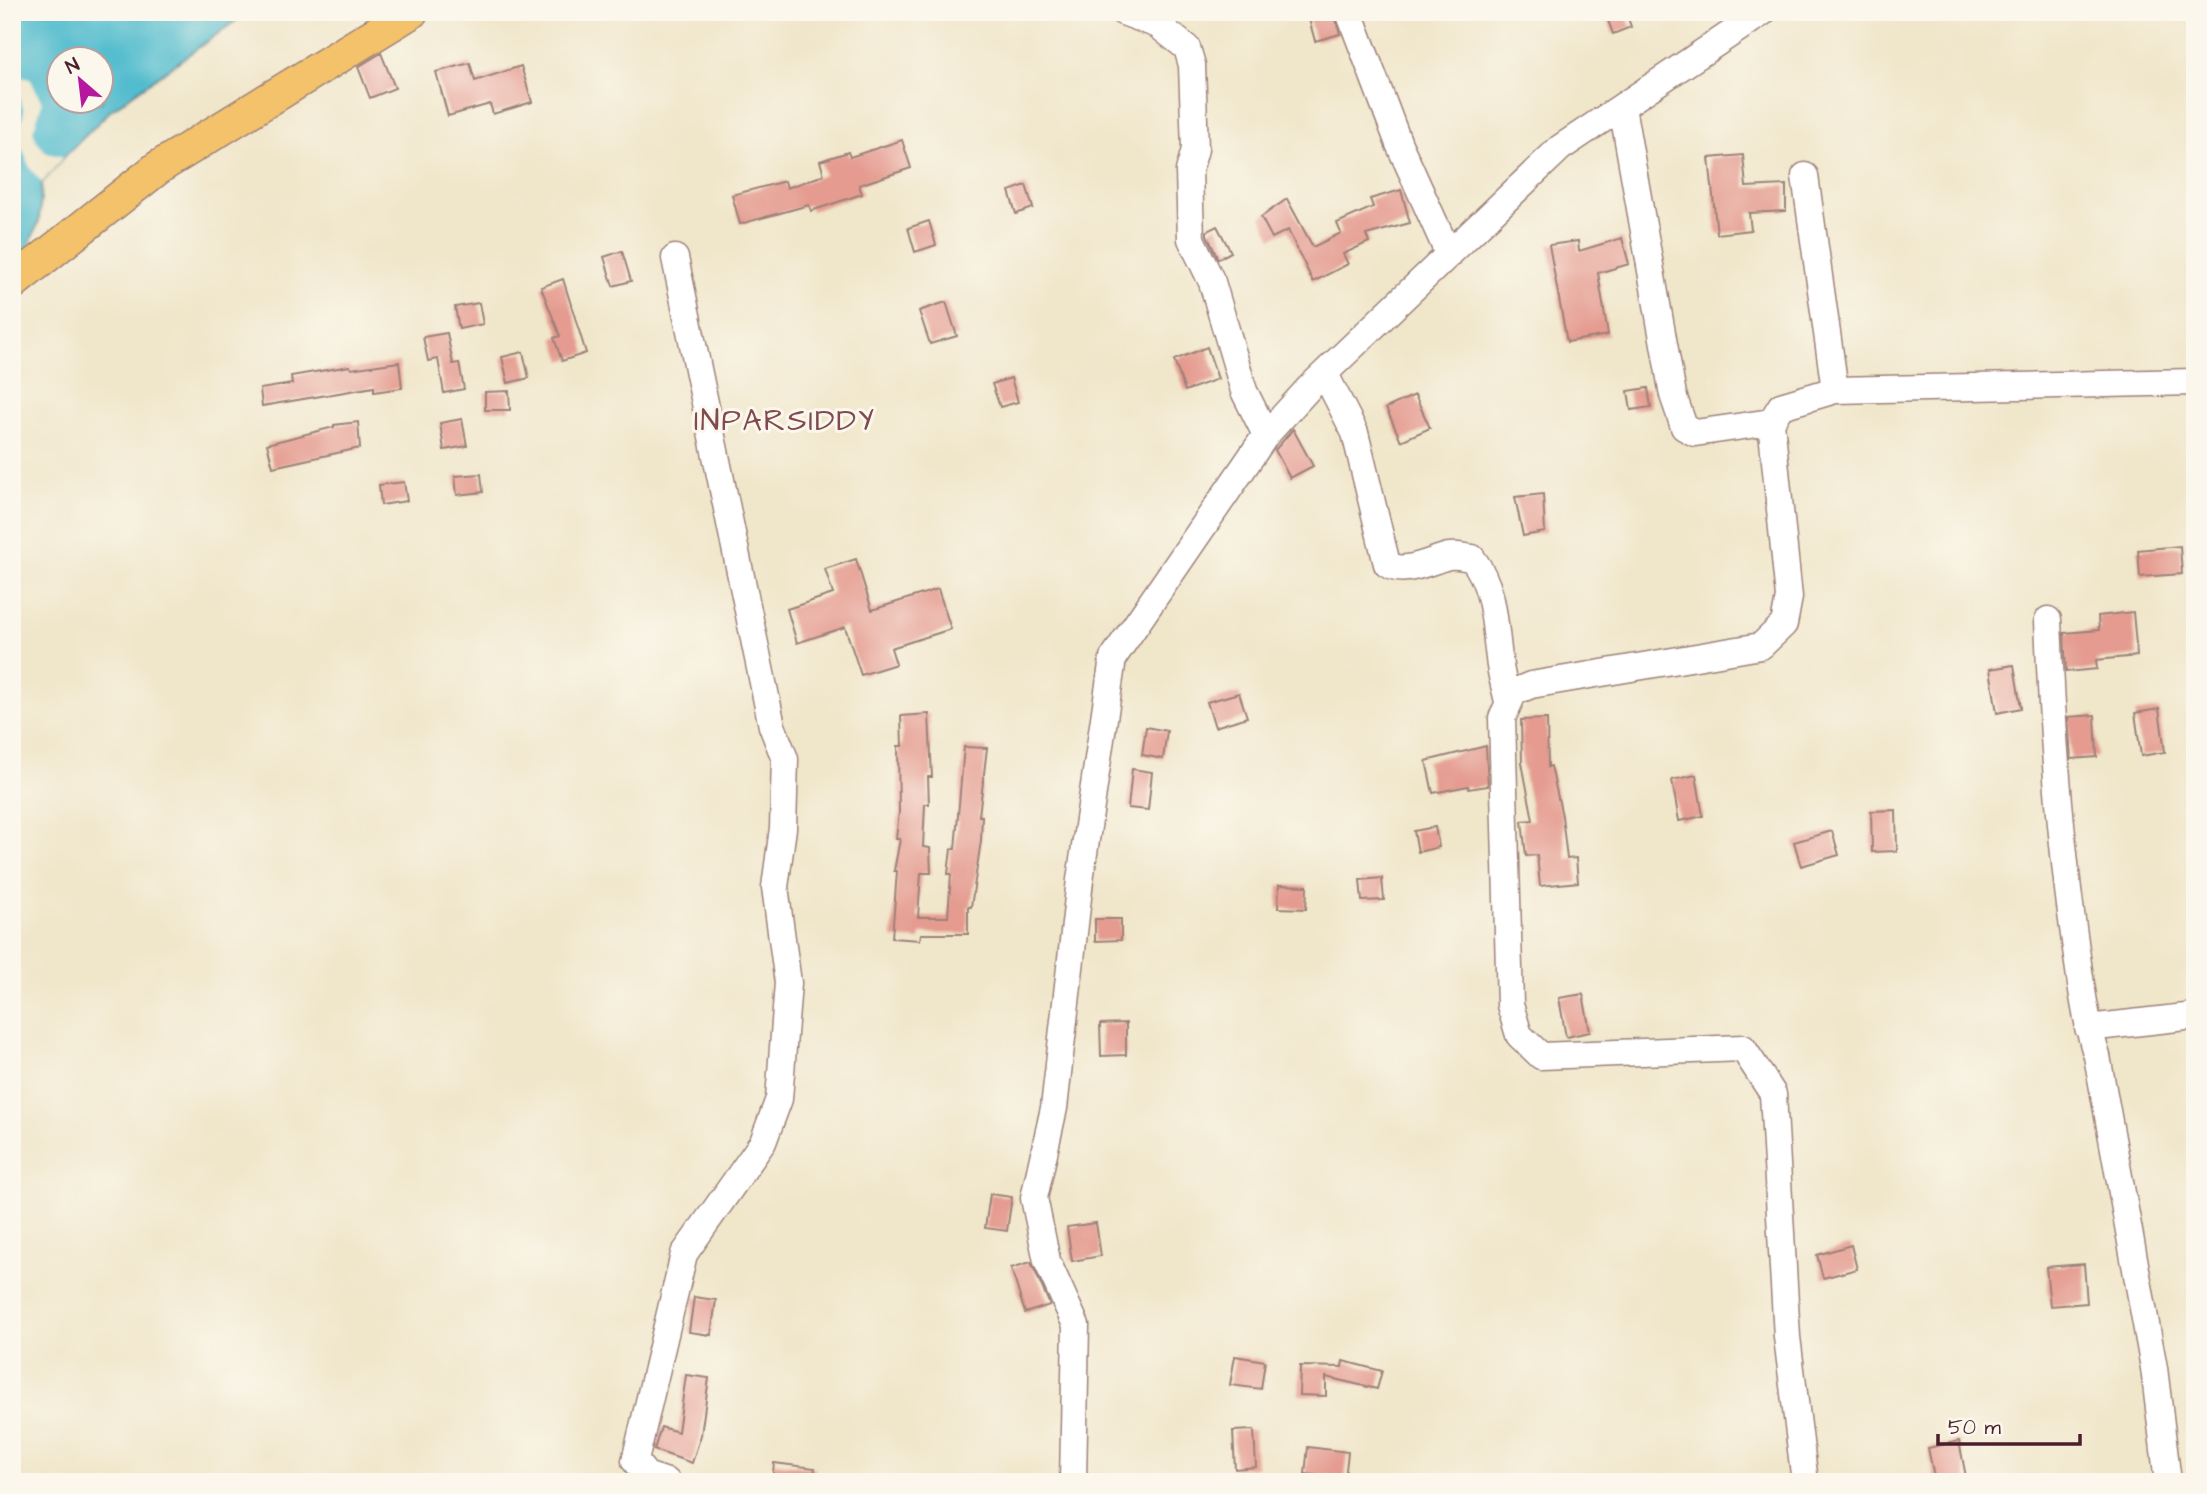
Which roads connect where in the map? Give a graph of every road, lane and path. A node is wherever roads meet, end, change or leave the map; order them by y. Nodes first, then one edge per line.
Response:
1 (411, 12) edge
2 (1123, 12) edge
3 (1349, 12) edge
4 (1763, 12) edge
5 (1622, 107) junction
6 (1805, 176) dead end
7 (1449, 255) junction
8 (675, 258) dead end
9 (12, 283) edge
10 (1325, 374) junction
11 (2195, 382) edge
12 (1835, 390) junction
13 (1771, 422) junction
14 (1266, 435) junction
15 (2048, 620) dead end
16 (1508, 702) junction
17 (2195, 1016) edge
18 (2088, 1028) junction
19 (667, 1482) edge
20 (1073, 1482) edge
21 (1805, 1482) edge
22 (2168, 1482) edge

1 - 9 main road
2 - 14 street
3 - 7 street
4 - 5 street
5 - 7 street
5 - 13 street
6 - 12 street
7 - 10 street
8 - 19 street
10 - 14 street
10 - 16 street
11 - 12 street
12 - 13 street
13 - 16 street
14 - 20 street
15 - 18 street
16 - 21 street
17 - 18 street
18 - 22 street

